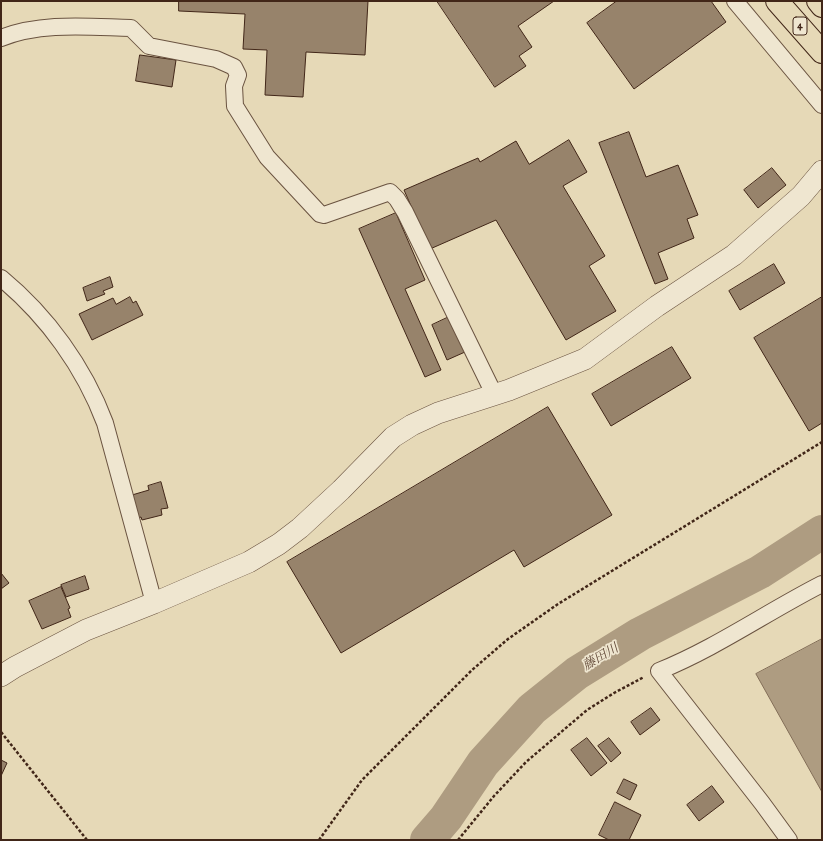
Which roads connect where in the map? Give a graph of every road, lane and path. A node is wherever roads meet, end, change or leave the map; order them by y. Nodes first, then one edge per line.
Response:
1 (735, 1) edge
2 (777, 1) edge
3 (818, 1) edge
4 (822, 6) edge
5 (1, 38) edge
6 (822, 52) edge
7 (822, 105) edge
8 (822, 171) edge
9 (1, 278) edge
10 (494, 394) junction
11 (822, 442) edge
12 (822, 584) edge
13 (154, 603) junction
14 (659, 671) junction
15 (1, 676) edge
16 (1, 732) edge
17 (87, 840) edge
18 (318, 840) edge
19 (458, 840) edge
20 (789, 840) edge

1 - 7 street
2 - 6 highway, 4
3 - 4 highway
5 - 10 street
8 - 10 street
9 - 13 street
10 - 13 street
11 - 18 path
12 - 14 street
13 - 15 street
14 - 19 path
14 - 20 street
16 - 17 path

